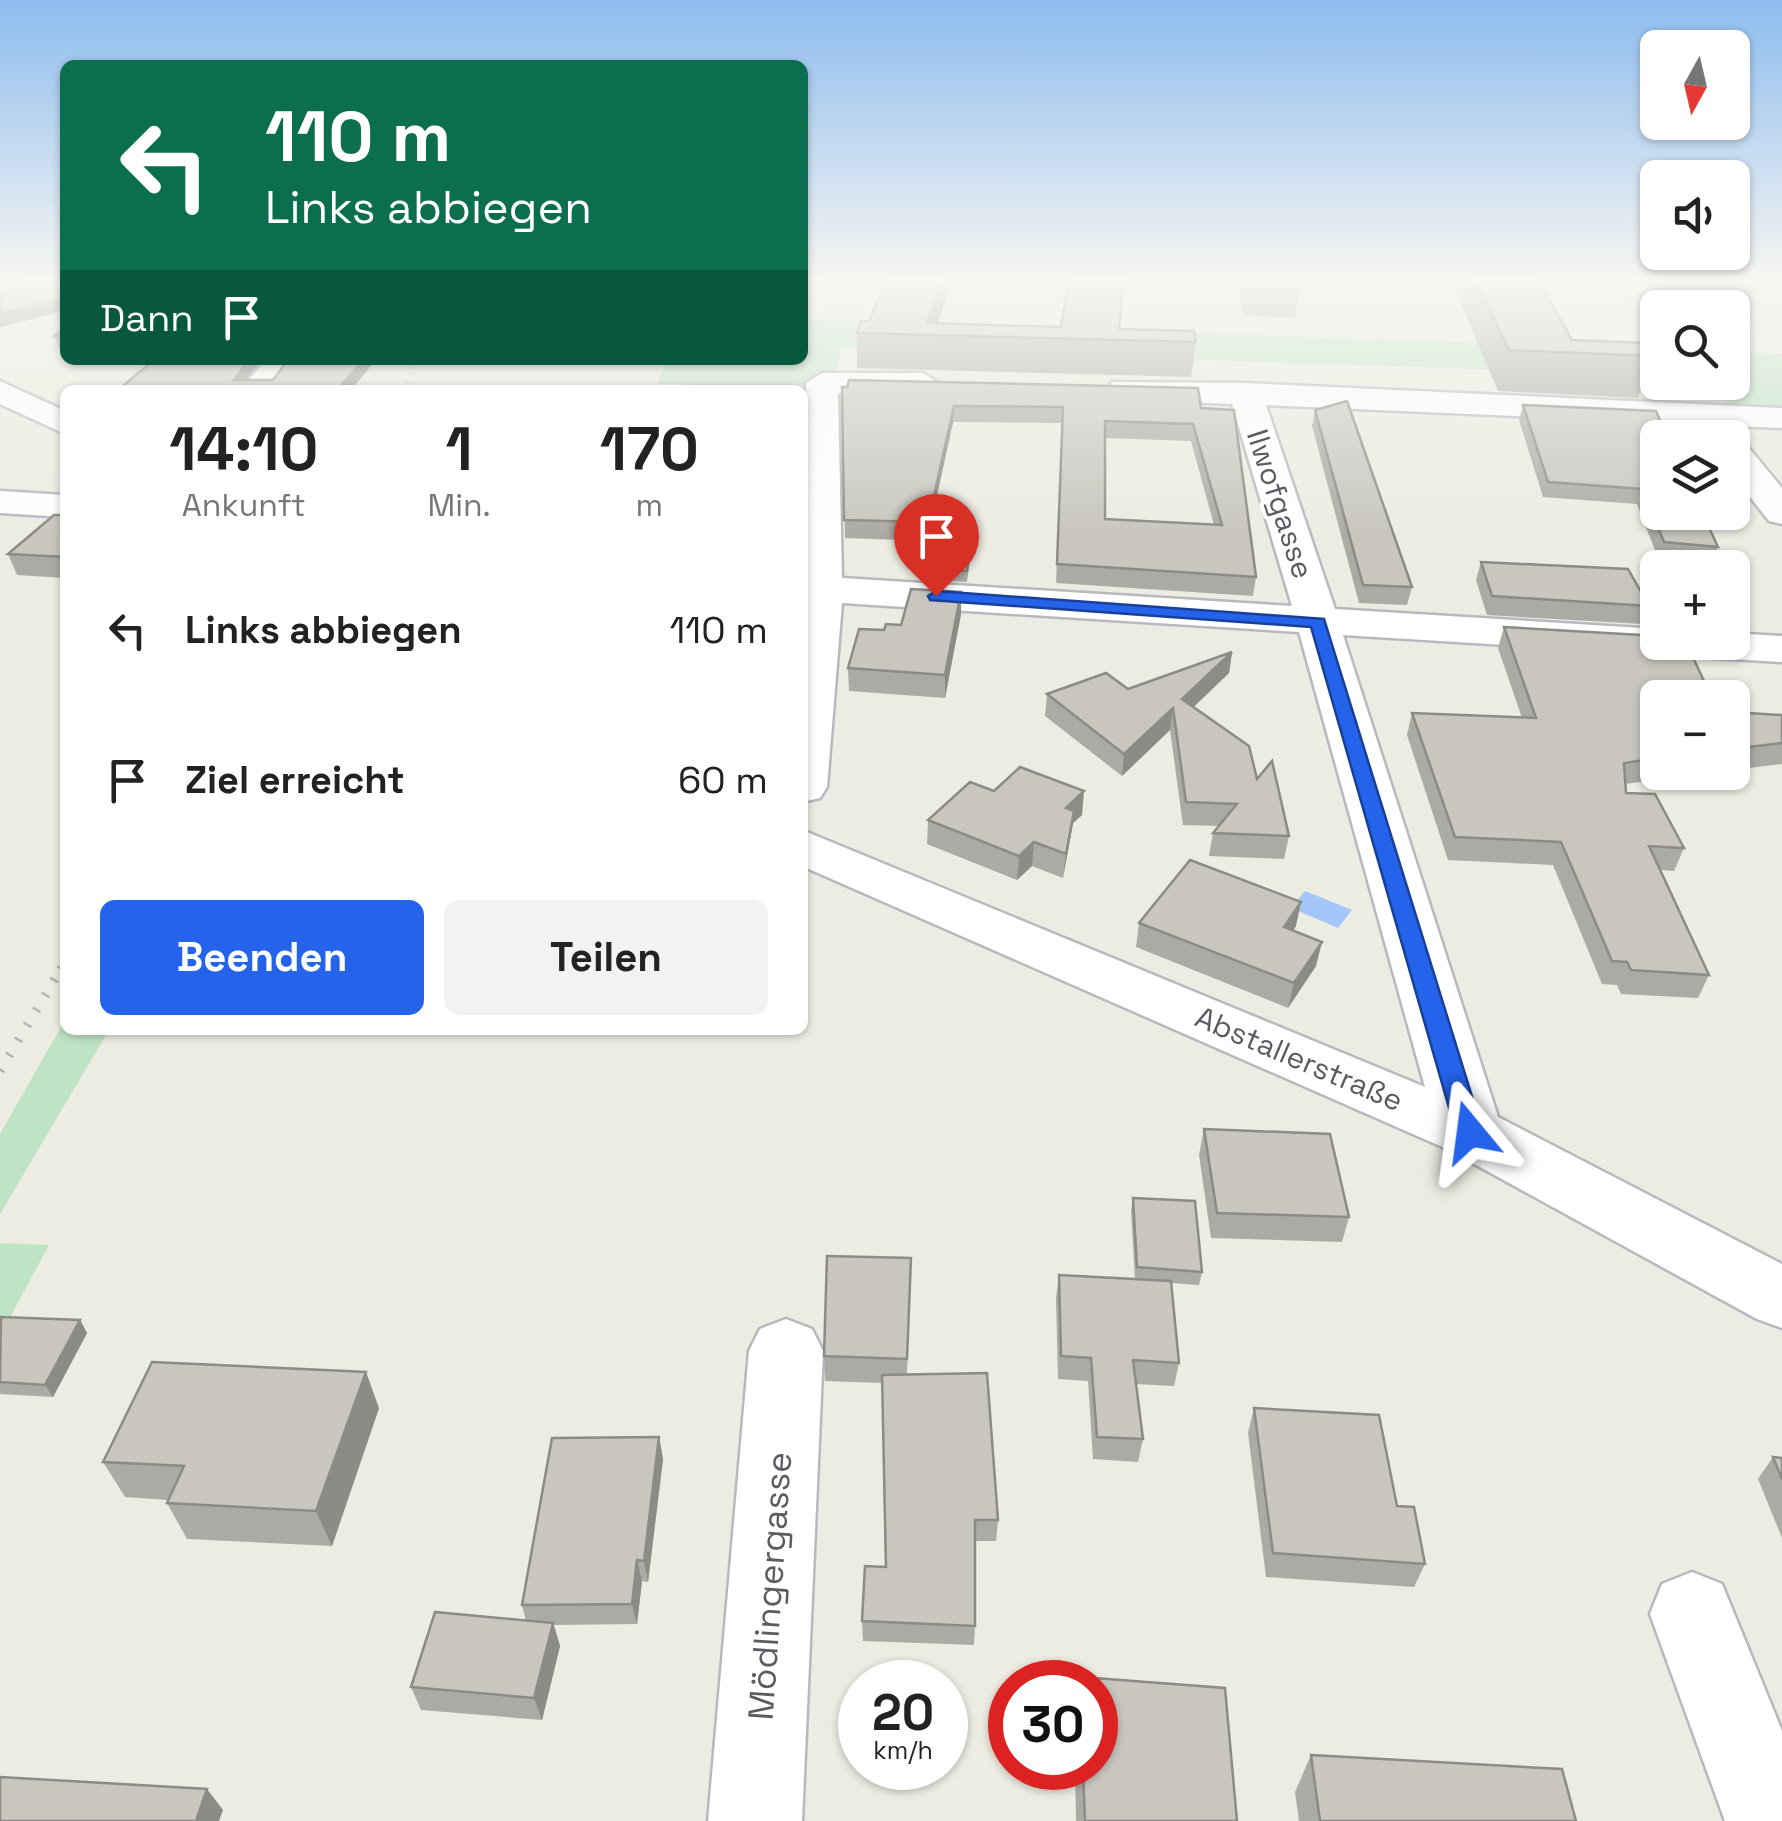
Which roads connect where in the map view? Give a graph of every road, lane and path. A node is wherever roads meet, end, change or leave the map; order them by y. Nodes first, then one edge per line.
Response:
1 (279, 365) edge
2 (963, 384) edge
3 (261, 385) edge
4 (1099, 388) edge
5 (0, 391) edge
6 (1244, 394) junction
7 (1782, 418) edge
8 (60, 421) edge
9 (1640, 421) edge
10 (1750, 422) edge
11 (1750, 472) edge
12 (0, 502) edge
13 (60, 506) edge
14 (1782, 513) edge
15 (812, 588) edge
16 (1318, 622) junction
17 (1640, 641) edge
18 (1750, 647) edge
19 (1782, 649) edge
20 (808, 668) edge
21 (808, 849) edge
22 (1470, 1132) junction
23 (1782, 1298) edge
24 (786, 1351) dead end
25 (1692, 1614) dead end
26 (754, 1821) edge
27 (1772, 1821) edge

1 - 3 street
2 - 15 street
4 - 6 street, Ilwofgasse
5 - 8 street
6 - 9 street, Ilwofgasse
6 - 16 street, Ilwofgasse
7 - 10 street, Ilwofgasse
11 - 14 street
12 - 13 street
15 - 16 street
15 - 20 street
16 - 17 street
16 - 22 street, Ilwofgasse
18 - 19 street
21 - 22 street, Abstallerstraße
22 - 23 street, Abstallerstraße
24 - 26 street, Mödlingergasse
25 - 27 street

